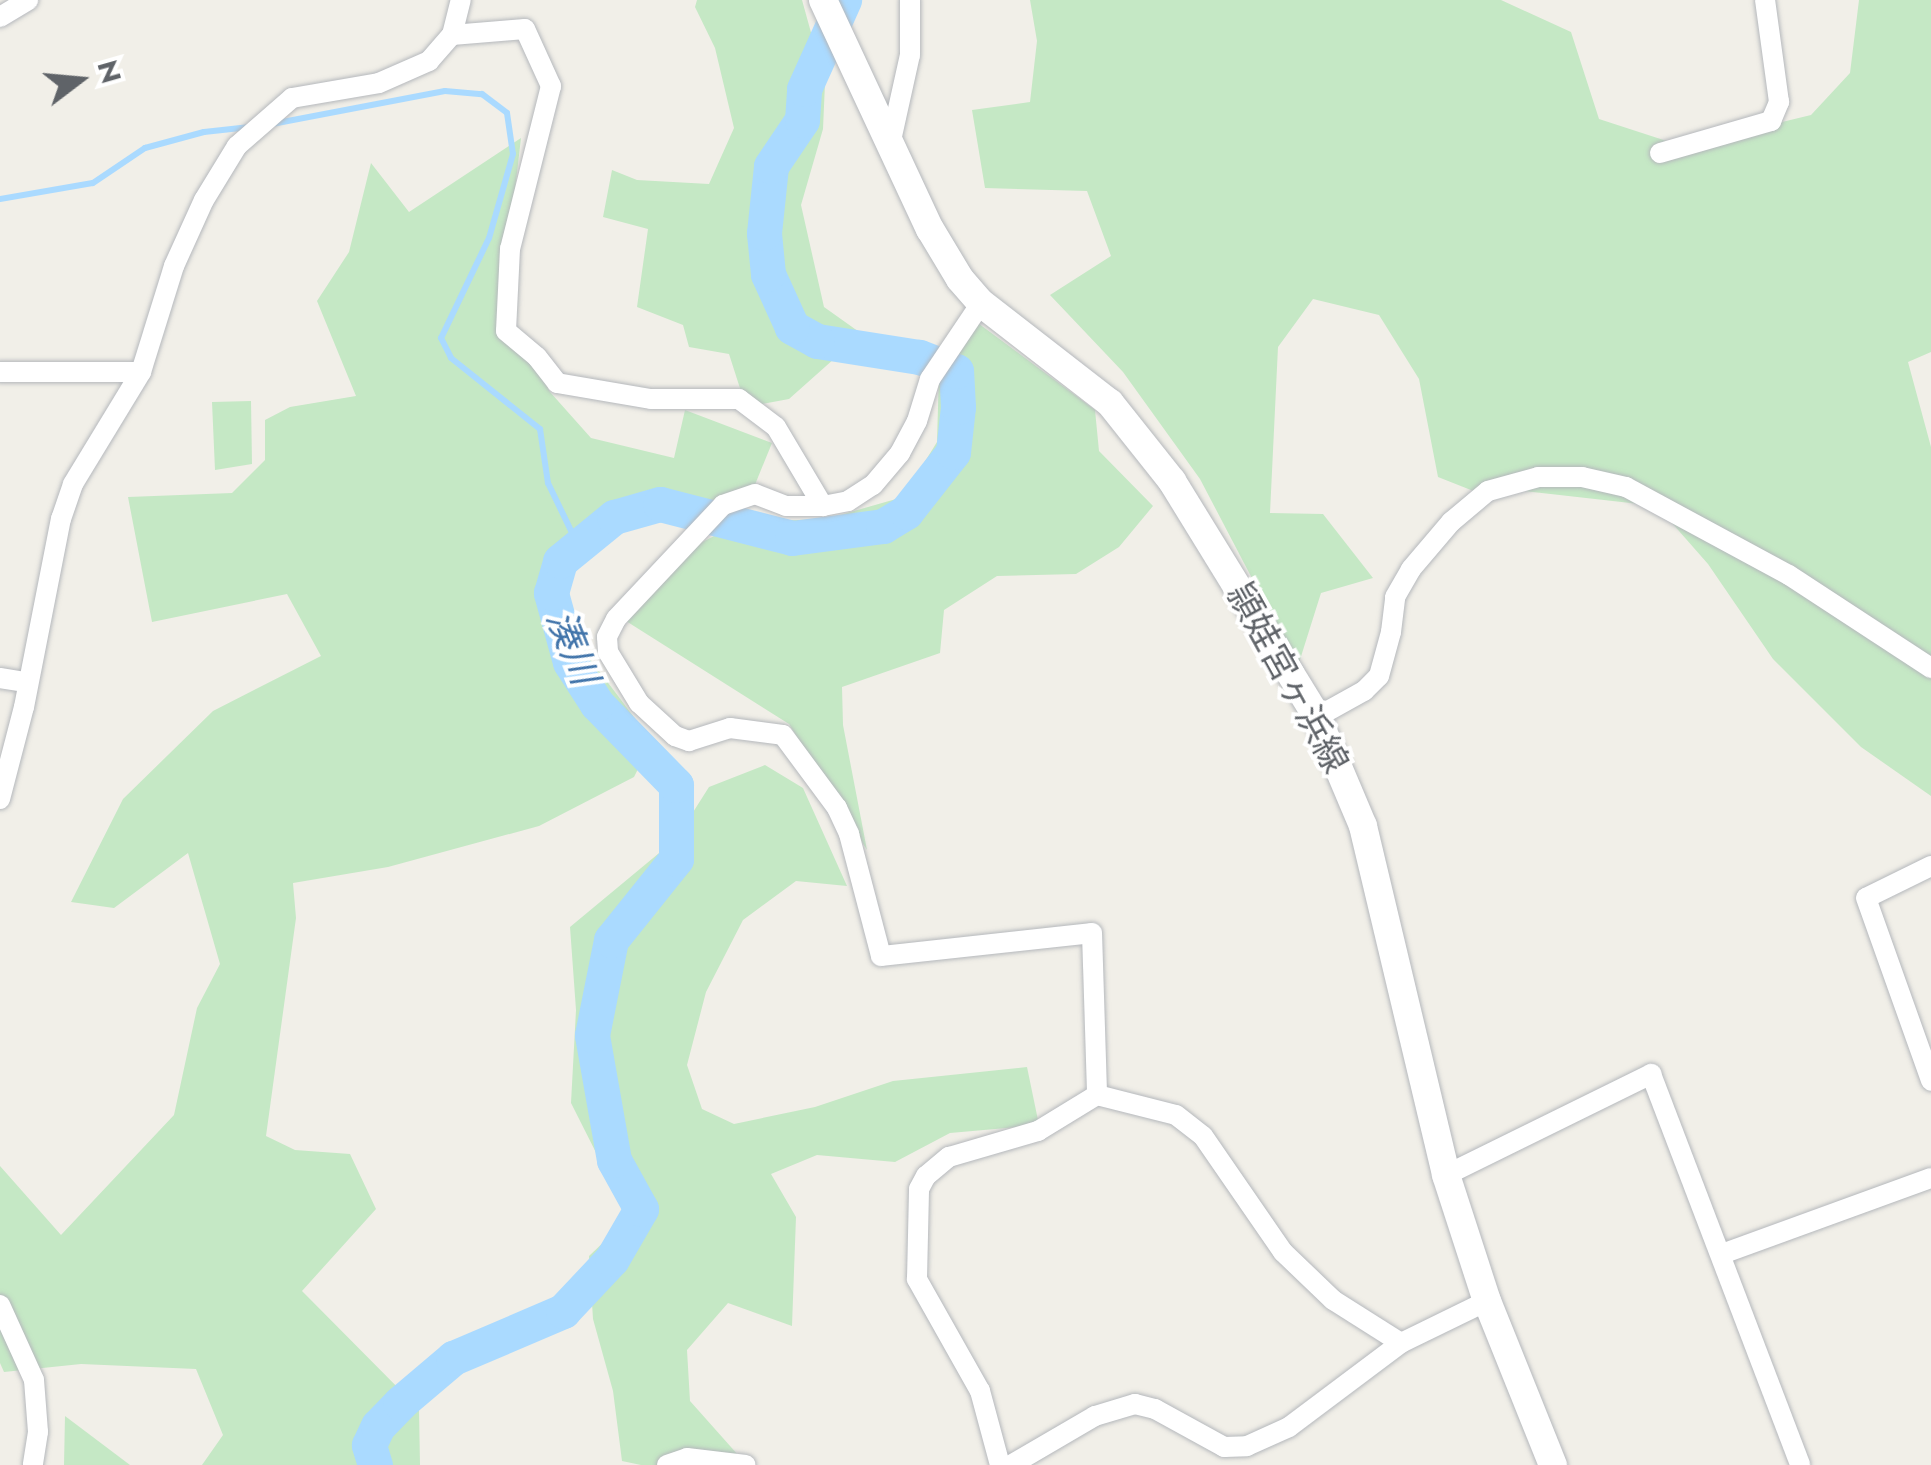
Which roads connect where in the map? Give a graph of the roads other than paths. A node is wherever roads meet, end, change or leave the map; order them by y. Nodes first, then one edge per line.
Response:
1 (28, 0) edge
2 (461, 0) edge
3 (824, 0) edge
4 (910, 0) edge
5 (1766, 0) edge
6 (0, 18) edge
7 (452, 35) junction
8 (890, 145) junction
9 (1660, 153) dead end
10 (981, 303) junction
11 (0, 372) edge
12 (141, 372) junction
13 (823, 506) junction
14 (1931, 668) edge
15 (0, 678) edge
16 (26, 682) junction
17 (1317, 716) junction
18 (0, 799) edge
19 (1931, 866) edge
20 (1931, 1082) edge
21 (1097, 1095) junction
22 (1446, 1175) junction
23 (1931, 1178) edge
24 (1722, 1254) junction
25 (1487, 1301) junction
26 (0, 1306) edge
27 (1401, 1343) junction
28 (34, 1465) edge
29 (667, 1465) edge
30 (746, 1465) edge
31 (1000, 1465) edge
32 (1011, 1465) edge
33 (1552, 1465) edge
34 (1800, 1465) edge

1 - 6 street
2 - 7 street
3 - 8 main road, 頴娃宮ヶ浜線
4 - 8 street
5 - 9 street
7 - 12 street
7 - 13 street
8 - 10 main road, 頴娃宮ヶ浜線
10 - 13 street
10 - 17 main road, 頴娃宮ヶ浜線
11 - 12 street
12 - 16 street
13 - 21 street
14 - 17 street
15 - 16 street
16 - 18 street
17 - 22 main road, 頴娃宮ヶ浜線
19 - 20 street
21 - 27 street
21 - 31 street
22 - 24 street
22 - 25 main road, 頴娃宮ヶ浜線
23 - 24 street
24 - 34 street
25 - 27 street
25 - 33 main road, 頴娃宮ヶ浜線
26 - 28 street
27 - 32 street
29 - 30 street

